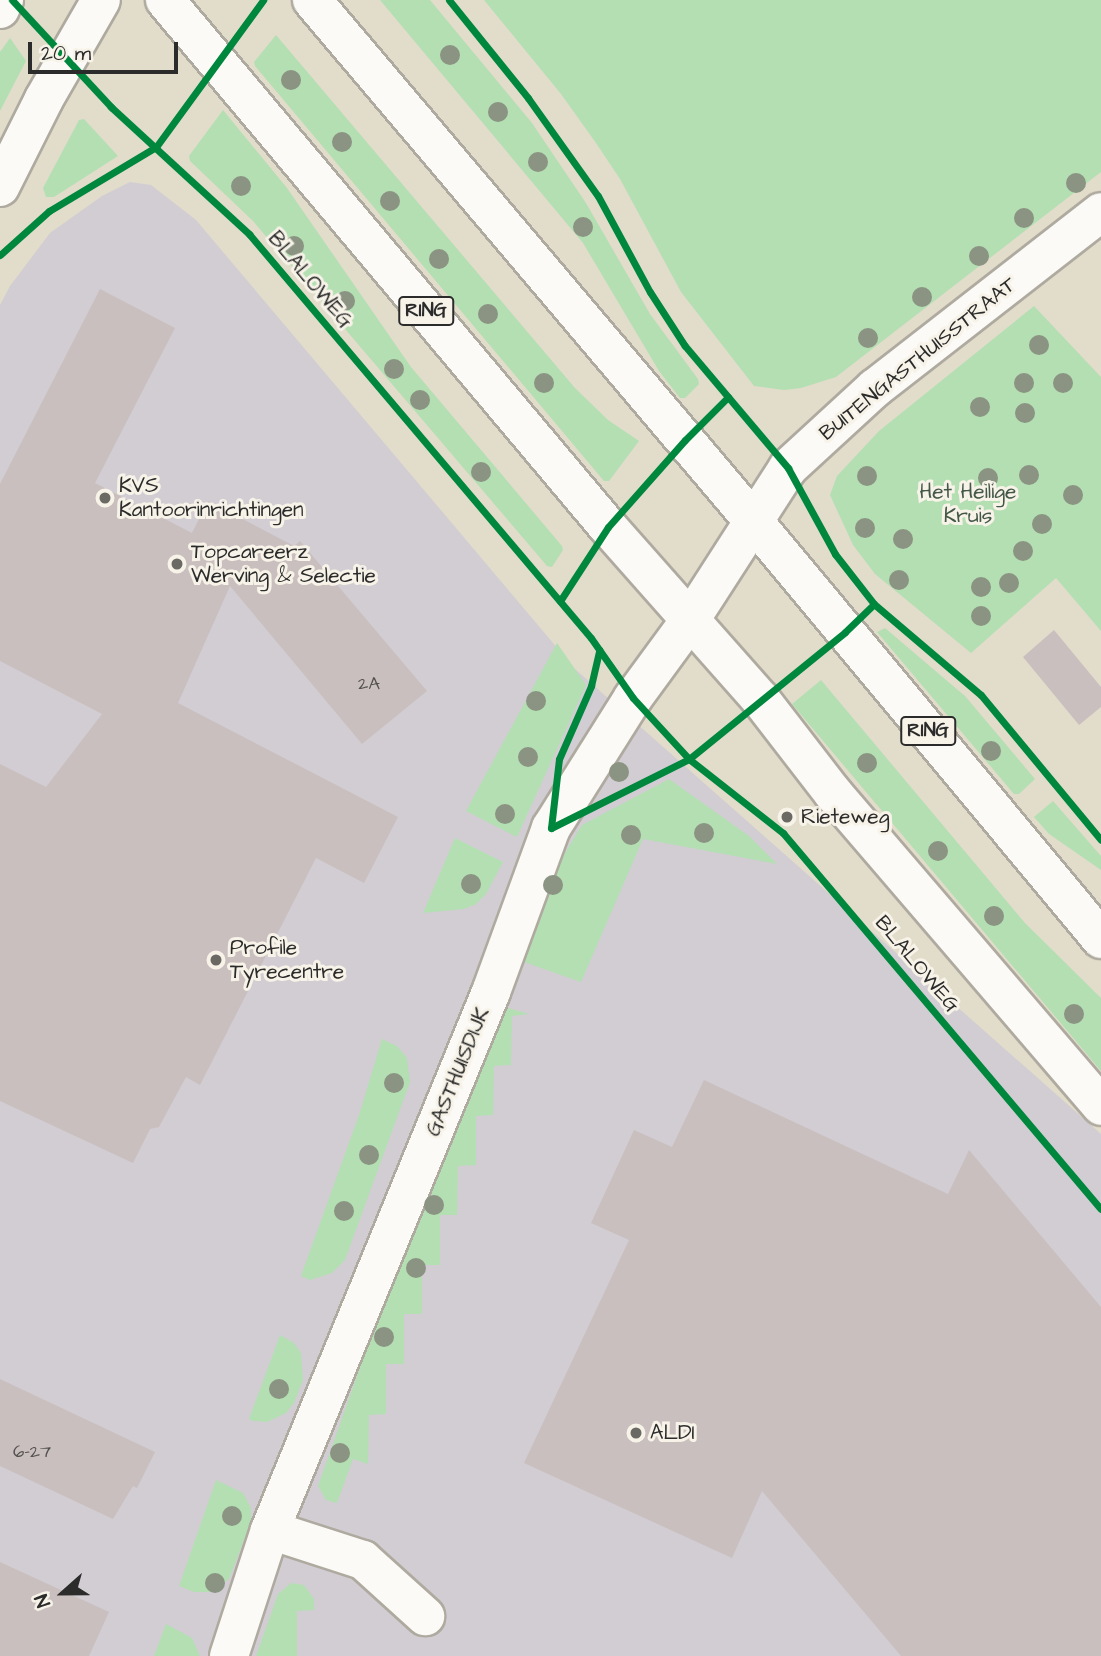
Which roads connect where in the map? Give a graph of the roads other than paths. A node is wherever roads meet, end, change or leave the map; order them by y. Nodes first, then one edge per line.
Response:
1 (4, 0) edge
2 (101, 0) edge
3 (165, 0) edge
4 (312, 0) edge
5 (0, 9) edge
6 (0, 187) edge
7 (1101, 212) edge
8 (755, 523) junction
9 (690, 620) junction
10 (1101, 939) edge
11 (1101, 1106) edge
12 (270, 1531) junction
13 (425, 1616) dead end
14 (229, 1656) edge

1 - 5 main road
2 - 6 main road
3 - 9 main road, RING
4 - 8 main road, RING
7 - 8 main road, BUITENGASTHUISSTRAAT
8 - 9 main road, GASTHUISDIJK
8 - 10 main road, RING
9 - 11 main road, RING
9 - 12 main road, GASTHUISDIJK
12 - 13 main road
12 - 14 main road, GASTHUISDIJK

